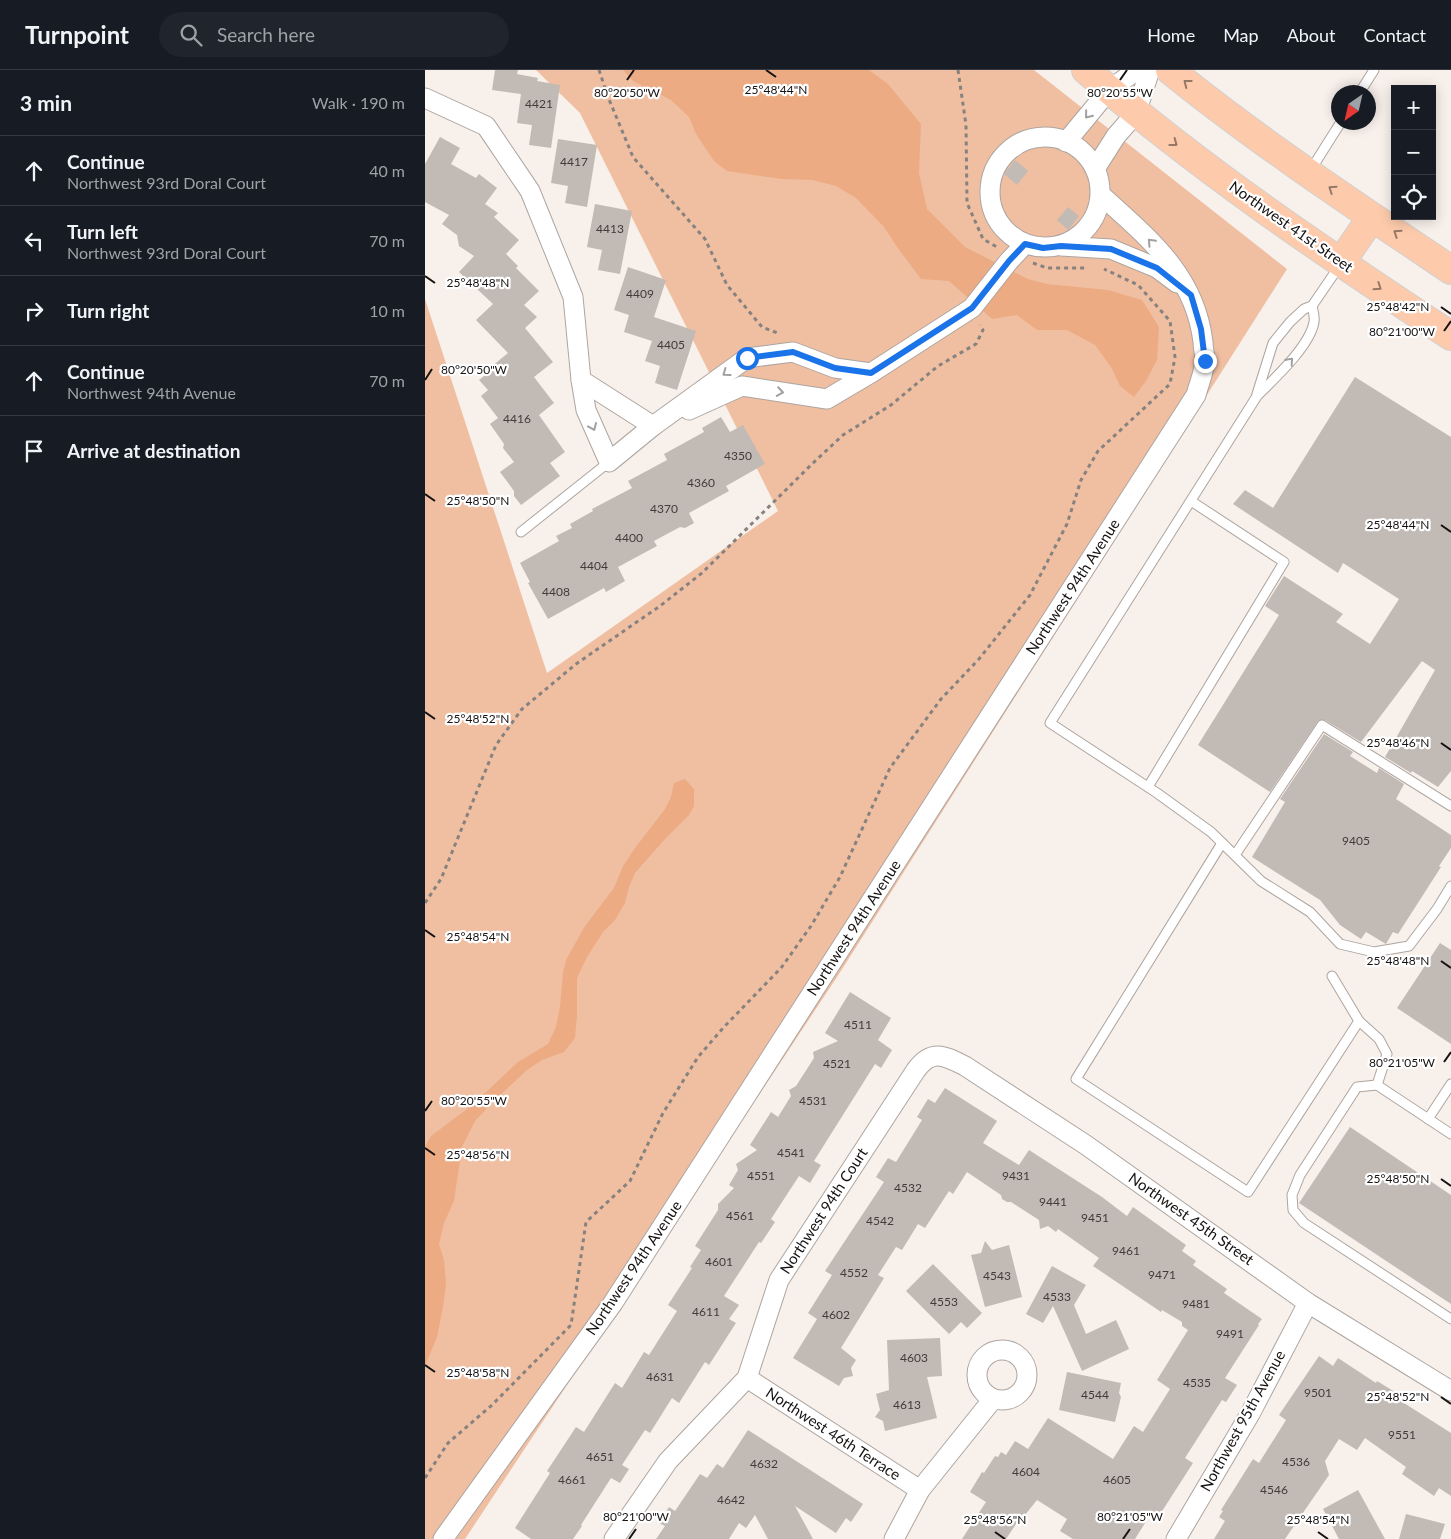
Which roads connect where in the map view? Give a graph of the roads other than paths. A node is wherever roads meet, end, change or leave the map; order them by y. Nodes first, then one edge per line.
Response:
1 (1086, 70) edge
2 (1137, 70) edge
3 (1150, 70) edge
4 (1170, 70) edge
5 (1374, 70) edge
6 (1364, 85) edge
7 (1109, 90) junction
8 (425, 98) edge
9 (1136, 113) junction
10 (1336, 130) edge
11 (1066, 142) junction
12 (1095, 169) junction
13 (1308, 173) junction
14 (1101, 195) junction
15 (1372, 217) junction
16 (1061, 246) junction
17 (1016, 254) junction
18 (1341, 262) junction
19 (1451, 270) edge
20 (1191, 295) junction
21 (1312, 306) junction
22 (1451, 336) edge
23 (871, 373) junction
24 (581, 380) junction
25 (1257, 396) junction
26 (653, 426) junction
27 (609, 462) junction
28 (1191, 501) junction
29 (521, 532) dead end
30 (1148, 787) junction
31 (1451, 806) edge
32 (1222, 843) junction
33 (1235, 855) junction
34 (1451, 886) edge
35 (1332, 976) dead end
36 (1359, 1021) junction
37 (928, 1058) joint
38 (1451, 1084) edge
39 (1377, 1085) junction
40 (1429, 1119) junction
41 (1451, 1134) edge
42 (1308, 1302) junction
43 (1451, 1319) edge
44 (747, 1378) junction
45 (1451, 1391) edge
46 (993, 1399) dead end
47 (920, 1490) junction
48 (443, 1539) edge
49 (614, 1539) edge
50 (894, 1539) edge
51 (1176, 1539) edge

1 - 7 main road, Northwest 41st Street
2 - 7 street
3 - 9 street
13 -> 4 main road
5 - 6 lane
7 - 9 main road, Northwest 41st Street
7 -> 11 street
8 - 24 street
9 - 12 street
9 -> 18 main road, Northwest 41st Street
10 - 13 lane
11 - 12 street
11 - 17 street
12 - 14 street
15 -> 13 main road
14 - 16 street
20 -> 14 street, Northwest 94th Avenue
15 - 18 main road
19 -> 15 main road
16 - 17 street
16 - 20 street
17 - 23 street
18 - 21 lane
18 -> 22 main road, Northwest 41st Street
20 - 48 street, Northwest 94th Avenue
21 - 25 lane
25 -> 21 lane
26 -> 23 street
23 -> 26 street
24 - 26 street
24 -> 27 street
25 - 28 lane
26 - 27 street
27 - 29 lane
28 - 30 lane
28 - 30 lane
30 - 32 lane
31 - 33 lane
32 - 33 lane
32 - 36 lane
33 - 34 lane
35 - 36 lane
36 - 39 lane
37 - 42 street, Northwest 45th Street
37 - 44 street, Northwest 94th Court
38 - 40 lane
39 - 40 lane
39 - 43 lane
40 - 41 lane
42 - 45 street, Northwest 45th Street
42 - 51 street, Northwest 95th Avenue
44 - 47 street, Northwest 46th Terrace
44 - 49 street, Northwest 94th Court
46 - 47 street
47 - 50 street

